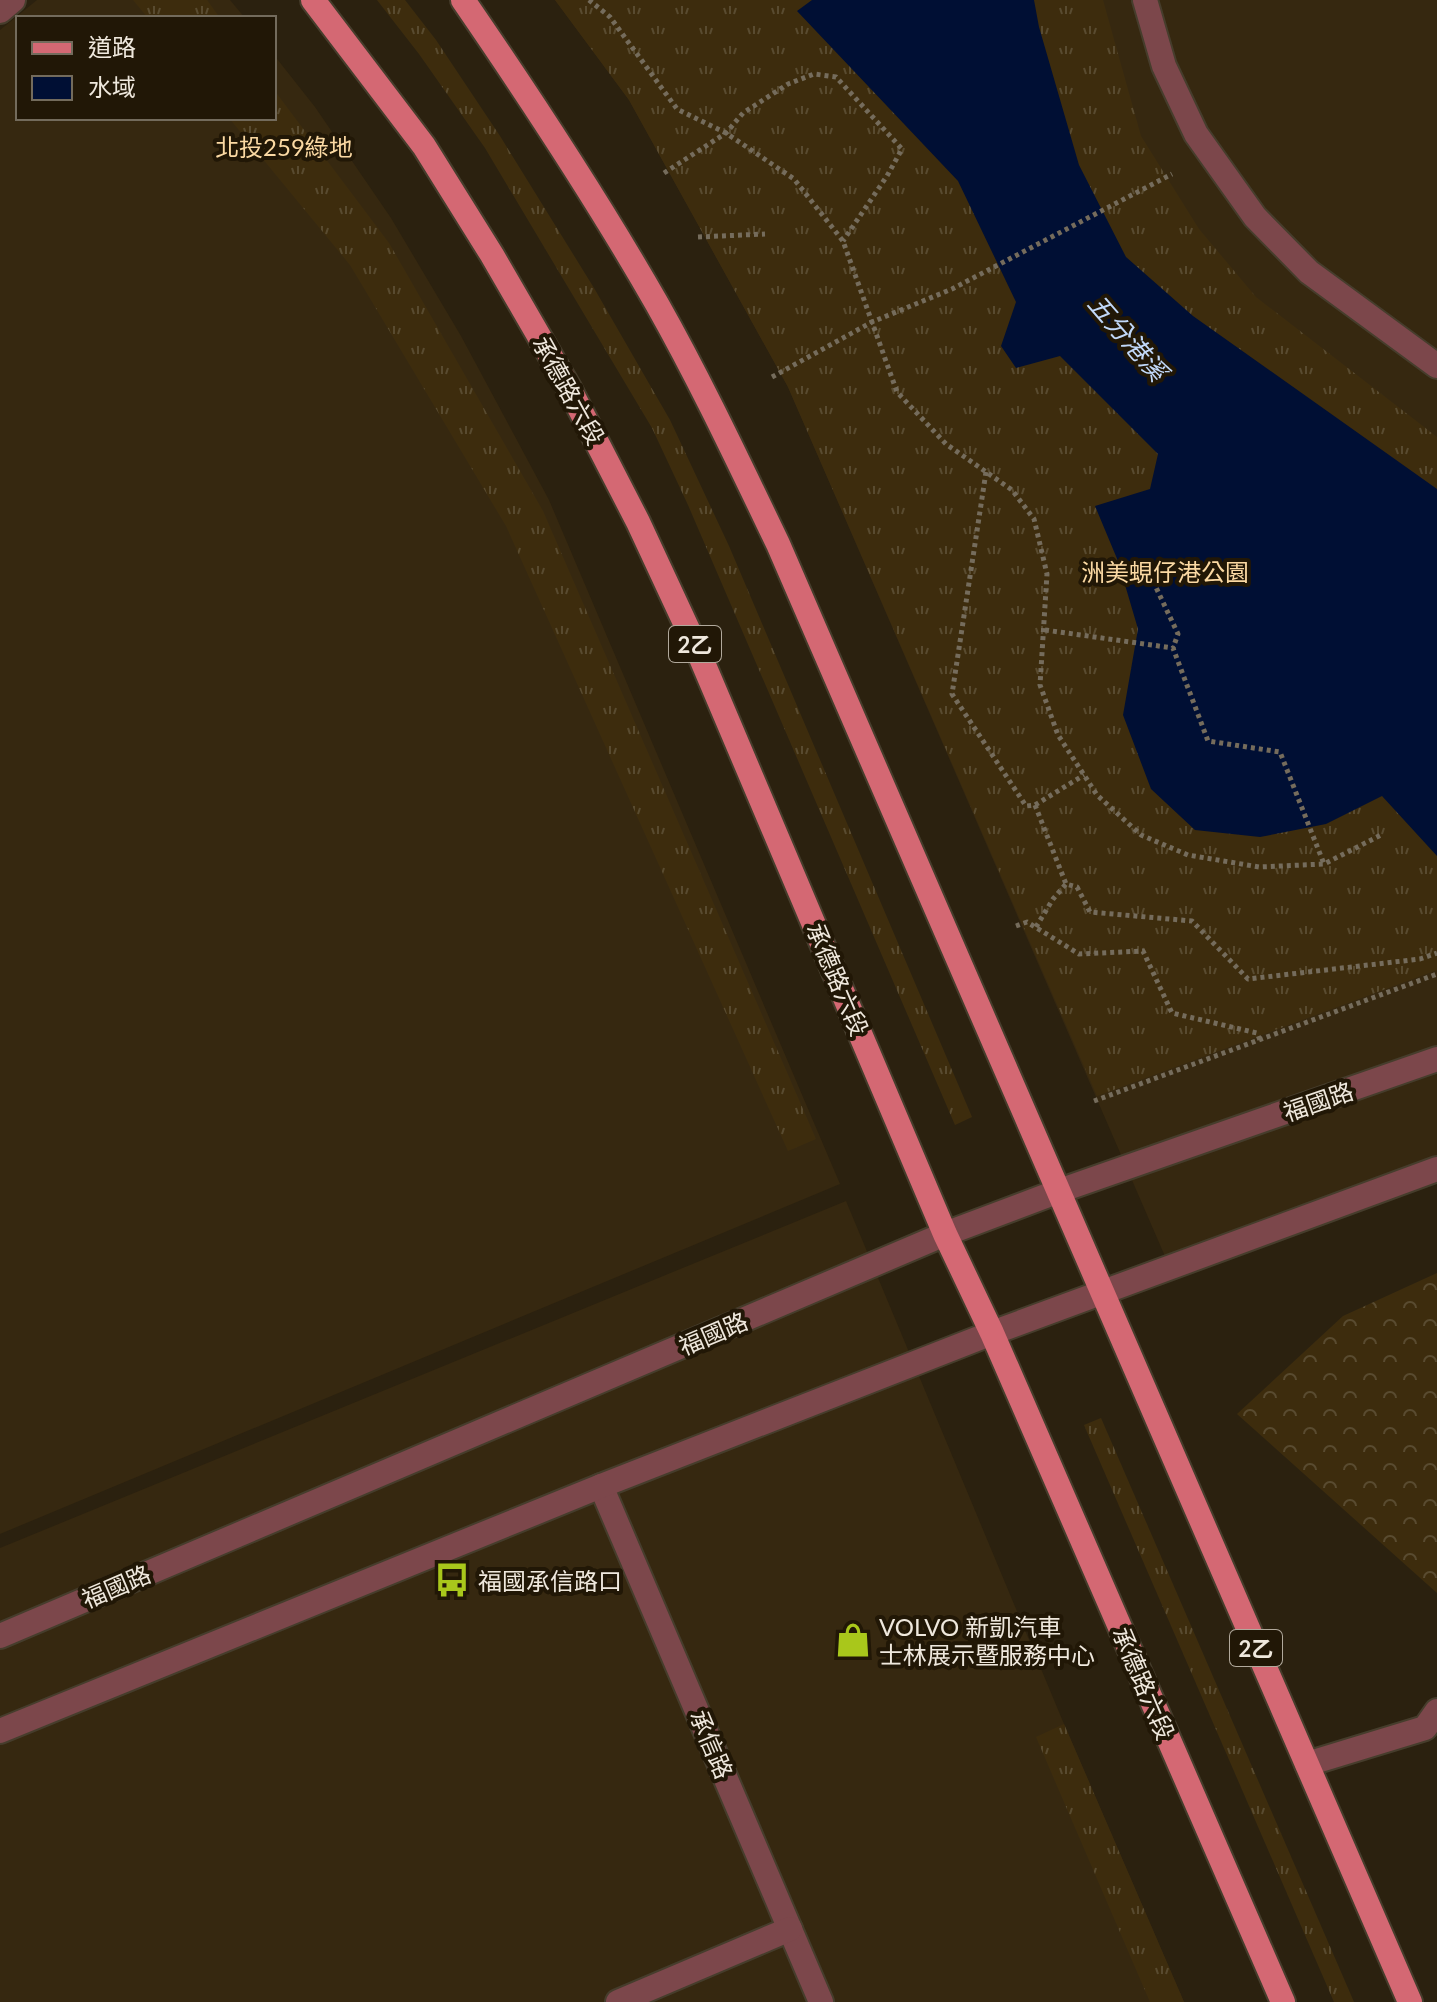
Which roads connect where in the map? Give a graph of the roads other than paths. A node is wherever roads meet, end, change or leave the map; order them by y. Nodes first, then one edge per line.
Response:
1 (13, 0) edge
2 (313, 0) edge
3 (463, 0) edge
4 (1145, 0) edge
5 (0, 11) edge
6 (1437, 366) edge
7 (1437, 1059) edge
8 (1437, 1169) edge
9 (1059, 1191) junction
10 (945, 1234) junction
11 (1102, 1293) junction
12 (992, 1333) junction
13 (601, 1486) junction
14 (0, 1636) edge
15 (1437, 1711) edge
16 (0, 1731) edge
17 (1307, 1764) junction
18 (790, 1929) junction
19 (618, 2002) edge
20 (821, 2002) edge
21 (1283, 2002) edge
22 (1410, 2002) edge

1 - 5 street
2 - 10 main road, 承德路六段 / 2乙
3 - 9 main road, 2乙
4 - 6 street
7 - 9 street, 福國路
8 - 11 street
9 - 10 street, 福國路
9 - 11 main road, 2乙
10 - 12 main road, 承德路六段 / 2乙
10 - 14 street, 福國路
11 - 12 street
11 - 17 main road, 2乙
12 - 13 street
12 - 21 main road, 承德路六段 / 2乙
13 - 16 street
13 - 18 street, 承信路
15 - 17 street
17 - 22 main road, 2乙
18 - 19 street
18 - 20 street, 承信路

